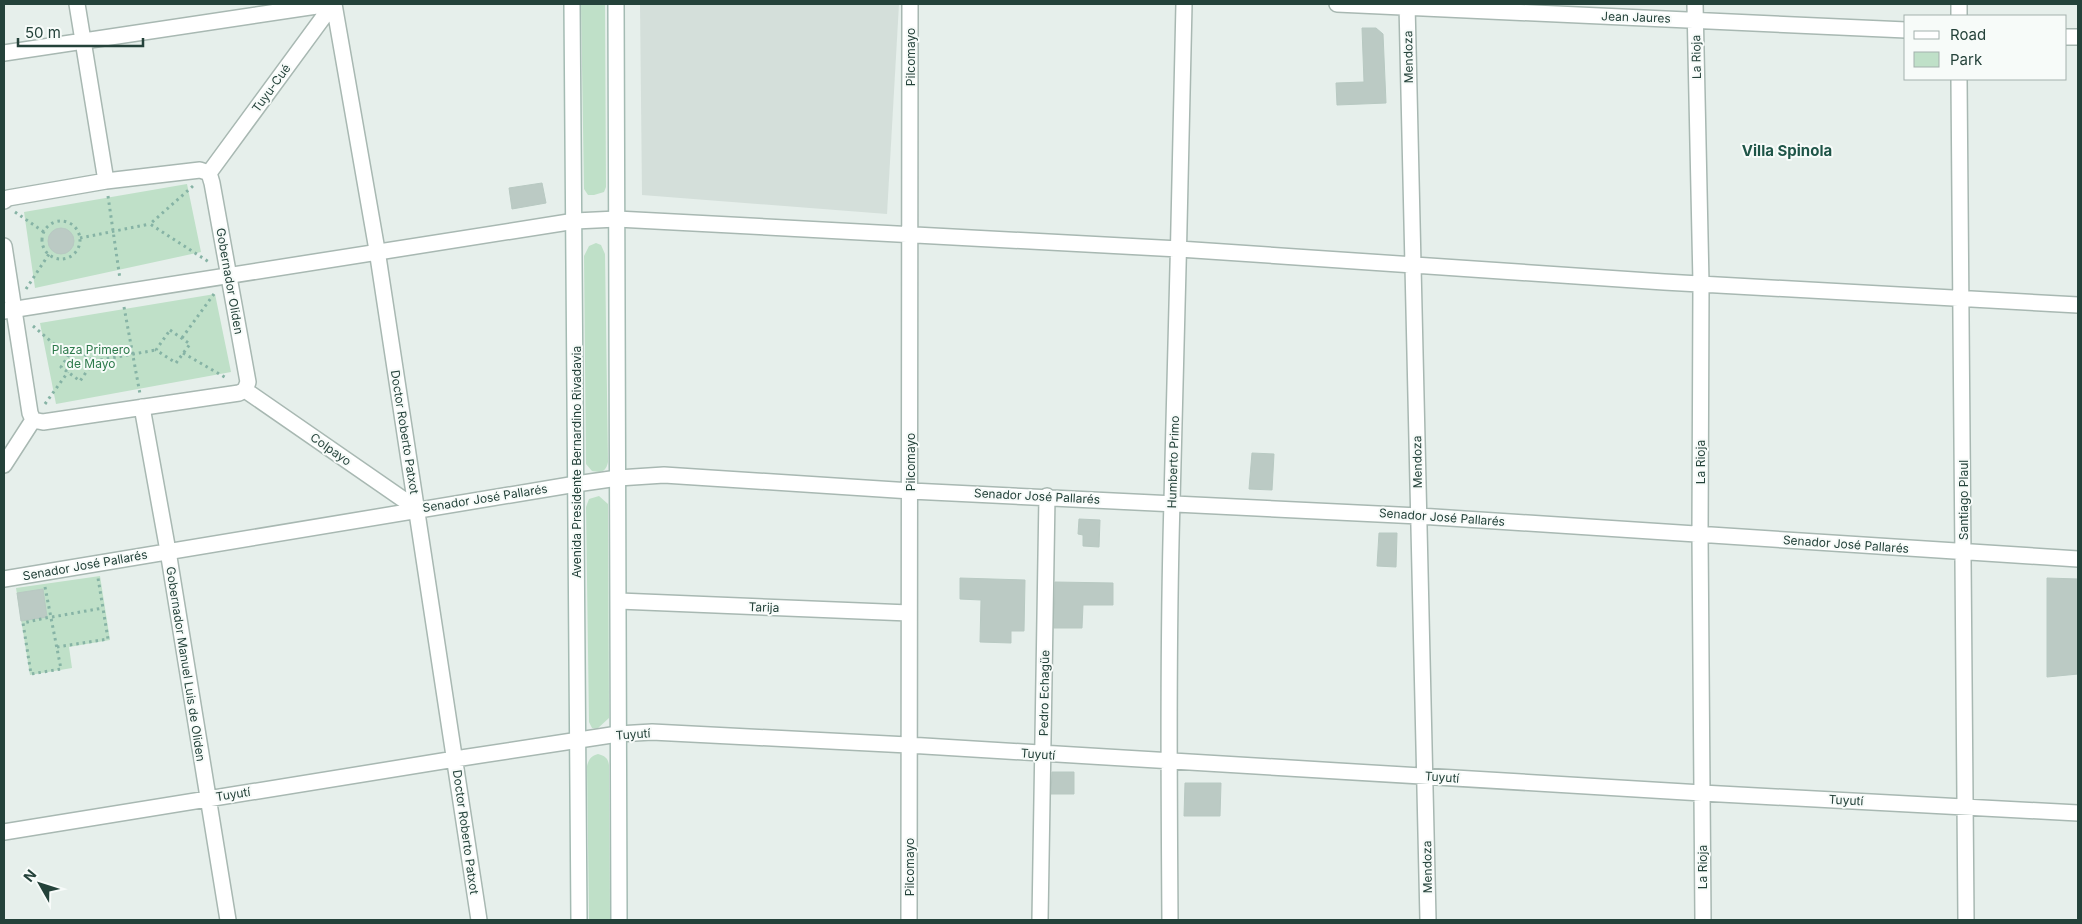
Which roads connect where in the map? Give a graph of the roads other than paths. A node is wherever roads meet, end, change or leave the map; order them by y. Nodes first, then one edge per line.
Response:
1 (77, 4) edge
2 (333, 4) edge
3 (572, 4) edge
4 (616, 4) edge
5 (910, 4) edge
6 (1184, 4) edge
7 (1337, 4) edge
8 (1695, 4) edge
9 (1407, 5) edge
10 (1695, 19) junction
11 (1904, 30) edge
12 (83, 41) junction
13 (4, 53) edge
14 (1959, 80) edge
15 (208, 173) junction
16 (106, 181) junction
17 (8, 206) edge
18 (617, 219) junction
19 (575, 220) junction
20 (910, 236) junction
21 (4, 246) edge
22 (1179, 249) junction
23 (376, 250) junction
24 (1413, 264) junction
25 (228, 274) junction
26 (1701, 283) junction
27 (1961, 298) junction
28 (2078, 305) edge
29 (9, 310) edge
30 (245, 390) junction
31 (142, 407) junction
32 (33, 420) junction
33 (4, 465) edge
34 (618, 478) junction
35 (576, 484) junction
36 (911, 491) junction
37 (1047, 496) junction
38 (1172, 503) junction
39 (417, 509) junction
40 (1419, 516) junction
41 (1700, 535) junction
42 (168, 552) junction
43 (1963, 552) junction
44 (2078, 559) edge
45 (4, 579) edge
46 (619, 601) junction
47 (909, 613) junction
48 (618, 734) junction
49 (578, 741) junction
50 (908, 745) junction
51 (1043, 754) junction
52 (455, 759) junction
53 (1169, 762) junction
54 (1425, 776) junction
55 (1702, 793) junction
56 (207, 798) junction
57 (1966, 806) junction
58 (2078, 813) edge
59 (4, 832) edge
60 (228, 920) edge
61 (479, 920) edge
62 (579, 920) edge
63 (619, 920) edge
64 (909, 920) edge
65 (1040, 920) edge
66 (1170, 920) edge
67 (1428, 920) edge
68 (1703, 920) edge
69 (1966, 920) edge

1 - 12 street
2 - 12 street
2 - 15 street, Tuyu-Cué
2 - 23 street, Doctor Roberto Patxot
3 - 19 street, Avenida Presidente Bernardino Rivadavia
4 - 18 street
5 - 20 street, Pilcomayo
6 - 22 street, Humberto Primo
7 - 9 street, Jean Jaures
8 - 10 street, La Rioja
9 - 10 street, Jean Jaures
9 - 24 street, Mendoza
10 - 11 street, Jean Jaures
10 - 26 street, La Rioja
12 - 13 street
12 - 16 street
14 - 27 street, Santiago Plaul
15 - 16 street
15 - 25 street, Gobernador Oliden
16 - 17 street
18 - 19 street
18 - 20 street
18 - 34 street
19 - 23 street
19 - 35 street, Avenida Presidente Bernardino Rivadavia
20 - 22 street
20 - 36 street, Pilcomayo
21 - 29 street
22 - 24 street
22 - 38 street, Humberto Primo
23 - 25 street
23 - 39 street, Doctor Roberto Patxot
24 - 26 street
24 - 40 street, Mendoza
25 - 29 street
25 - 30 street, Gobernador Oliden
26 - 27 street
26 - 41 street, La Rioja
27 - 28 street
27 - 43 street, Santiago Plaul
29 - 32 street
30 - 31 street
30 - 39 street, Colpayo
31 - 32 street
31 - 42 street, Gobernador Manuel Luis de Oliden
32 - 33 street
34 - 35 street, Senador José Pallarés
34 - 36 street, Senador José Pallarés
34 - 46 street
35 - 39 street, Senador José Pallarés
35 - 49 street, Avenida Presidente Bernardino Rivadavia
36 - 37 street, Senador José Pallarés
36 - 47 street, Pilcomayo
37 - 38 street, Senador José Pallarés
37 - 51 street, Pedro Echagüe
38 - 40 street, Senador José Pallarés
38 - 53 street, Humberto Primo
39 - 42 street, Senador José Pallarés
39 - 52 street, Doctor Roberto Patxot
40 - 41 street, Senador José Pallarés
40 - 54 street, Mendoza
41 - 43 street, Senador José Pallarés
41 - 55 street, La Rioja
42 - 45 street, Senador José Pallarés
42 - 56 street, Gobernador Manuel Luis de Oliden
43 - 44 street, Senador José Pallarés
43 - 57 street, Santiago Plaul
46 - 47 street, Tarija
46 - 48 street
47 - 50 street, Pilcomayo
48 - 49 street, Tuyutí
48 - 50 street, Tuyutí
48 - 63 street
49 - 52 street, Tuyutí
49 - 62 street, Avenida Presidente Bernardino Rivadavia
50 - 51 street, Tuyutí
50 - 64 street, Pilcomayo
51 - 53 street, Tuyutí
51 - 65 street, Pedro Echagüe
52 - 56 street, Tuyutí
52 - 61 street, Doctor Roberto Patxot
53 - 54 street, Tuyutí
53 - 66 street, Humberto Primo
54 - 55 street, Tuyutí
54 - 67 street, Mendoza
55 - 57 street, Tuyutí
55 - 68 street, La Rioja
56 - 59 street, Tuyutí
56 - 60 street, Gobernador Manuel Luis de Oliden
57 - 58 street, Tuyutí
57 - 69 street, Santiago Plaul

